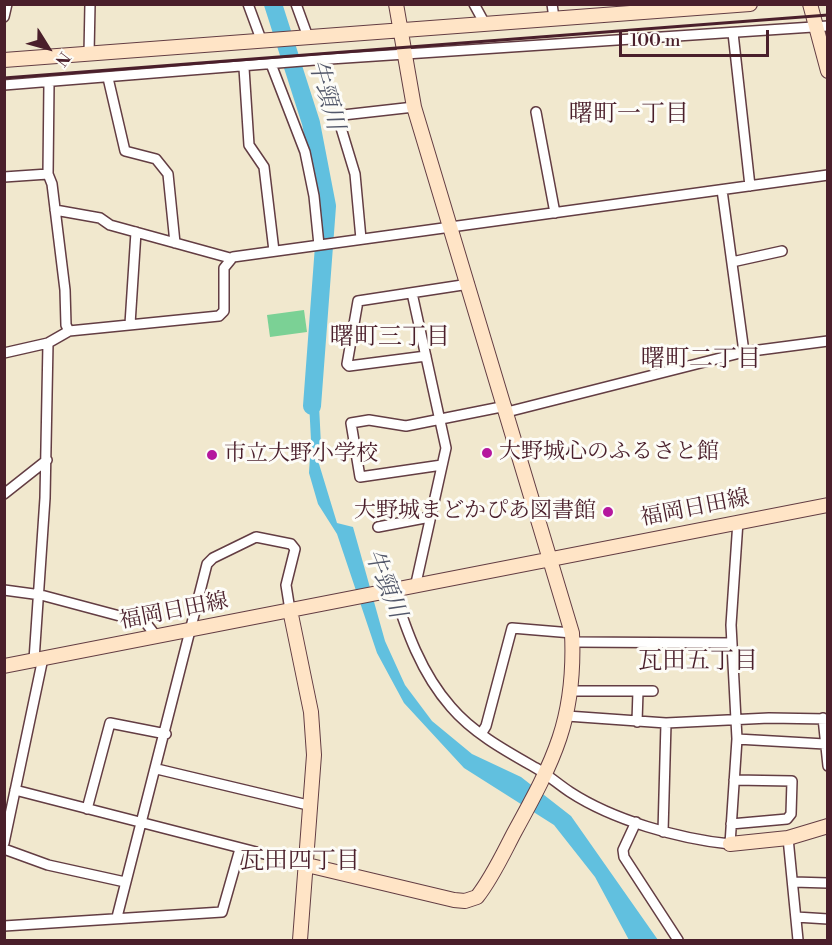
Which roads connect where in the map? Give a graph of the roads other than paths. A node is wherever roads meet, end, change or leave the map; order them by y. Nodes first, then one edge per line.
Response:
1 (7, 4) edge
2 (90, 4) edge
3 (248, 4) edge
4 (296, 4) edge
5 (396, 4) edge
6 (474, 4) edge
7 (750, 4) edge
8 (810, 4) edge
9 (712, 6) edge
10 (617, 10) edge
11 (553, 11) edge
12 (4, 16) edge
13 (485, 24) junction
14 (821, 26) edge
15 (400, 30) junction
16 (733, 33) junction
17 (308, 37) junction
18 (262, 42) junction
19 (89, 54) junction
20 (404, 56) junction
21 (4, 60) edge
22 (271, 64) junction
23 (244, 68) junction
24 (828, 71) edge
25 (108, 78) junction
26 (49, 83) junction
27 (4, 85) edge
28 (414, 107) junction
29 (536, 112) dead end
30 (48, 174) junction
31 (828, 176) edge
32 (4, 177) edge
33 (750, 186) junction
34 (722, 190) junction
35 (55, 210) junction
36 (555, 213) junction
37 (450, 226) junction
38 (136, 232) junction
39 (359, 239) junction
40 (175, 243) junction
41 (319, 245) junction
42 (274, 251) junction
43 (782, 251) dead end
44 (230, 258) junction
45 (732, 262) junction
46 (469, 284) junction
47 (412, 293) junction
48 (130, 324) junction
49 (69, 331) junction
50 (828, 341) edge
51 (48, 343) junction
52 (744, 352) junction
53 (4, 353) edge
54 (426, 356) junction
55 (506, 409) junction
56 (440, 418) junction
57 (46, 460) junction
58 (442, 465) junction
59 (4, 494) edge
60 (828, 505) edge
61 (430, 517) junction
62 (738, 521) junction
63 (378, 527) dead end
64 (552, 558) junction
65 (416, 584) junction
66 (393, 588) junction
67 (4, 590) edge
68 (40, 595) junction
69 (290, 610) junction
70 (192, 630) junction
71 (156, 636) junction
72 (572, 638) junction
73 (732, 642) junction
74 (39, 659) junction
75 (4, 666) edge
76 (572, 691) junction
77 (638, 691) junction
78 (653, 691) dead end
79 (567, 716) junction
80 (825, 718) edge
81 (737, 720) junction
82 (637, 722) junction
83 (666, 723) junction
84 (166, 734) junction
85 (481, 734) junction
86 (737, 739) junction
87 (825, 744) junction
88 (828, 766) edge
89 (157, 769) junction
90 (544, 777) junction
91 (734, 780) junction
92 (15, 790) junction
93 (312, 806) junction
94 (87, 809) junction
95 (636, 822) junction
96 (140, 823) junction
97 (731, 824) junction
98 (828, 826) edge
99 (663, 832) junction
100 (788, 838) junction
101 (4, 843) edge
102 (730, 844) junction
103 (4, 849) edge
104 (240, 849) junction
105 (307, 865) junction
106 (125, 882) junction
107 (793, 882) junction
108 (828, 883) edge
109 (117, 917) junction
110 (796, 917) junction
111 (828, 919) edge
112 (4, 926) edge
113 (300, 940) edge
114 (678, 940) edge
115 (798, 940) edge

1 - 12 street
2 - 19 street
3 - 18 street
4 - 17 street
5 - 15 street
6 - 13 street
7 - 9 street
8 - 14 street
9 - 10 street
10 - 11 street
11 - 13 street
13 - 15 street
14 - 16 street
14 - 24 street
15 - 17 street
15 - 20 street
16 - 20 street
16 - 33 street
17 - 18 street
18 - 19 street
19 - 21 street
20 - 22 street
20 - 28 street
22 - 23 street
22 - 41 street
23 - 25 street
23 - 42 street
25 - 26 street
25 - 40 street
26 - 27 street
26 - 30 street
28 - 37 street
28 - 39 street
29 - 36 street
30 - 32 street
30 - 35 street
31 - 33 street
33 - 34 street
34 - 36 street
34 - 45 street
35 - 38 street
35 - 49 street
36 - 37 street
37 - 39 street
37 - 46 street
38 - 40 street
38 - 48 street
39 - 41 street
40 - 44 street
41 - 42 street
42 - 44 street
43 - 45 street
44 - 48 street
45 - 52 street
46 - 47 street
46 - 55 street
47 - 54 street
47 - 54 street
48 - 49 street
49 - 51 street
50 - 52 street
51 - 53 street
51 - 57 street
52 - 55 street
54 - 56 street
55 - 56 street
55 - 64 street
56 - 58 street
56 - 58 street
57 - 59 street
57 - 68 street
58 - 61 street
60 - 62 street, 福岡日田線
61 - 63 street
61 - 65 street
62 - 64 street, 福岡日田線
62 - 73 street
64 - 65 street, 福岡日田線
64 - 72 street
65 - 66 street, 福岡日田線
66 - 69 street, 福岡日田線
66 - 85 street
67 - 68 street
68 - 71 street
68 - 74 street
69 - 70 street, 福岡日田線
69 - 70 street
69 - 93 street
70 - 71 street, 福岡日田線
70 - 84 street
71 - 74 street, 福岡日田線
72 - 73 street
72 - 76 street
72 - 85 street
73 - 81 street
74 - 75 street, 福岡日田線
74 - 92 street
76 - 77 street
76 - 79 street
77 - 78 street
77 - 82 street
79 - 82 street
79 - 90 street
80 - 81 street
80 - 87 street
81 - 83 street
81 - 86 street
82 - 83 street
83 - 99 street
84 - 89 street
84 - 94 street
85 - 90 street
86 - 87 street
86 - 91 street
87 - 88 street
89 - 93 street
89 - 96 street
90 - 95 street
90 - 105 street
91 - 97 street
91 - 97 street
92 - 94 street
92 - 101 street
93 - 105 street
94 - 96 street
95 - 99 street
95 - 114 street
96 - 104 street
96 - 106 street
97 - 102 street
98 - 100 street
99 - 102 street
100 - 102 street
100 - 107 street
103 - 106 street
104 - 105 street
104 - 109 street
105 - 113 street
106 - 109 street
107 - 108 street
107 - 110 street
109 - 112 street
110 - 111 street
110 - 115 street

